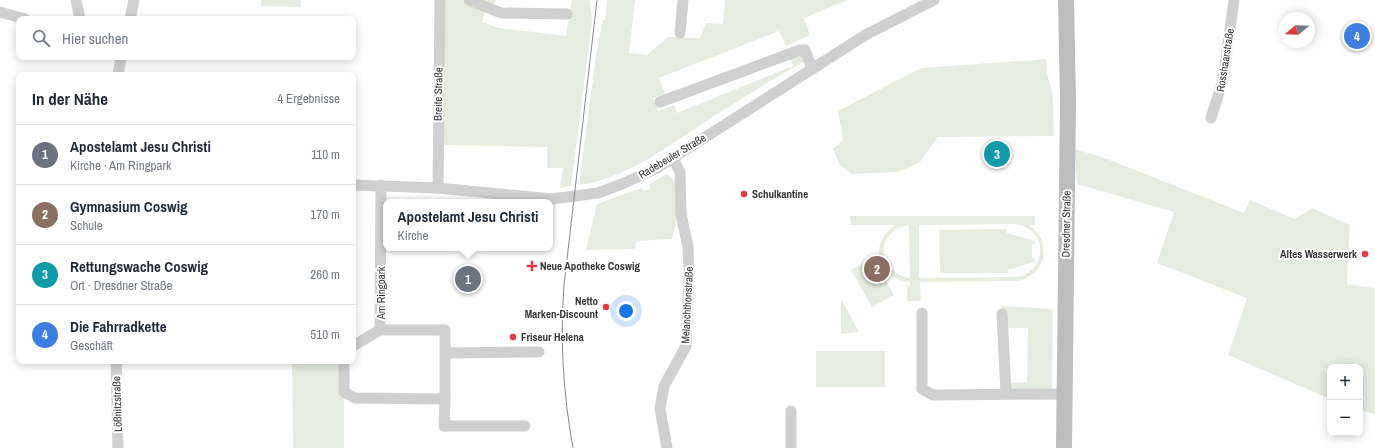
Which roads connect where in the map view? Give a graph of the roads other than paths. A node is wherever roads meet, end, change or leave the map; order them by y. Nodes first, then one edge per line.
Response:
1 (76, 0) edge
2 (134, 0) edge
3 (440, 0) edge
4 (469, 0) edge
5 (684, 0) edge
6 (934, 0) edge
7 (1066, 0) edge
8 (1234, 0) edge
9 (0, 12) edge
10 (567, 14) dead end
11 (16, 16) edge
12 (79, 16) edge
13 (131, 16) edge
14 (680, 33) dead end
15 (120, 60) edge
16 (812, 69) junction
17 (118, 72) edge
18 (660, 102) dead end
19 (1211, 118) dead end
20 (673, 158) junction
21 (356, 185) edge
22 (381, 185) junction
23 (438, 188) junction
24 (922, 313) dead end
25 (1002, 314) dead end
26 (380, 330) junction
27 (356, 344) edge
28 (539, 352) dead end
29 (446, 353) junction
30 (116, 364) edge
31 (344, 364) edge
32 (1006, 393) junction
33 (1065, 394) junction
34 (445, 399) junction
35 (791, 411) dead end
36 (526, 426) dead end
37 (118, 448) edge
38 (667, 448) edge
39 (791, 448) edge
40 (1064, 448) edge

1 - 12 street
2 - 13 street
3 - 23 street, Breite Straße
4 - 10 street
5 - 14 street
6 - 16 street, Radebeuler Straße
7 - 33 main road, Dresdner Straße
8 - 19 street, Rosshaarstraße
9 - 11 street
15 - 17 street
16 - 18 street
16 - 20 street, Radebeuler Straße
20 - 23 street, Radebeuler Straße
20 - 38 street, Melanchthonstraße
21 - 22 street, Radebeuler Straße
22 - 23 street, Radebeuler Straße
22 - 26 street, Am Ringpark
24 - 32 street
25 - 32 street
26 - 27 street, Am Ringpark
26 - 29 street, Am Ringpark
28 - 29 street
29 - 34 street, Am Ringpark
30 - 37 street, Lößnitzstraße
31 - 34 street
32 - 33 street
33 - 40 main road, Dresdner Straße
34 - 36 street, Am Ringpark
35 - 39 street

